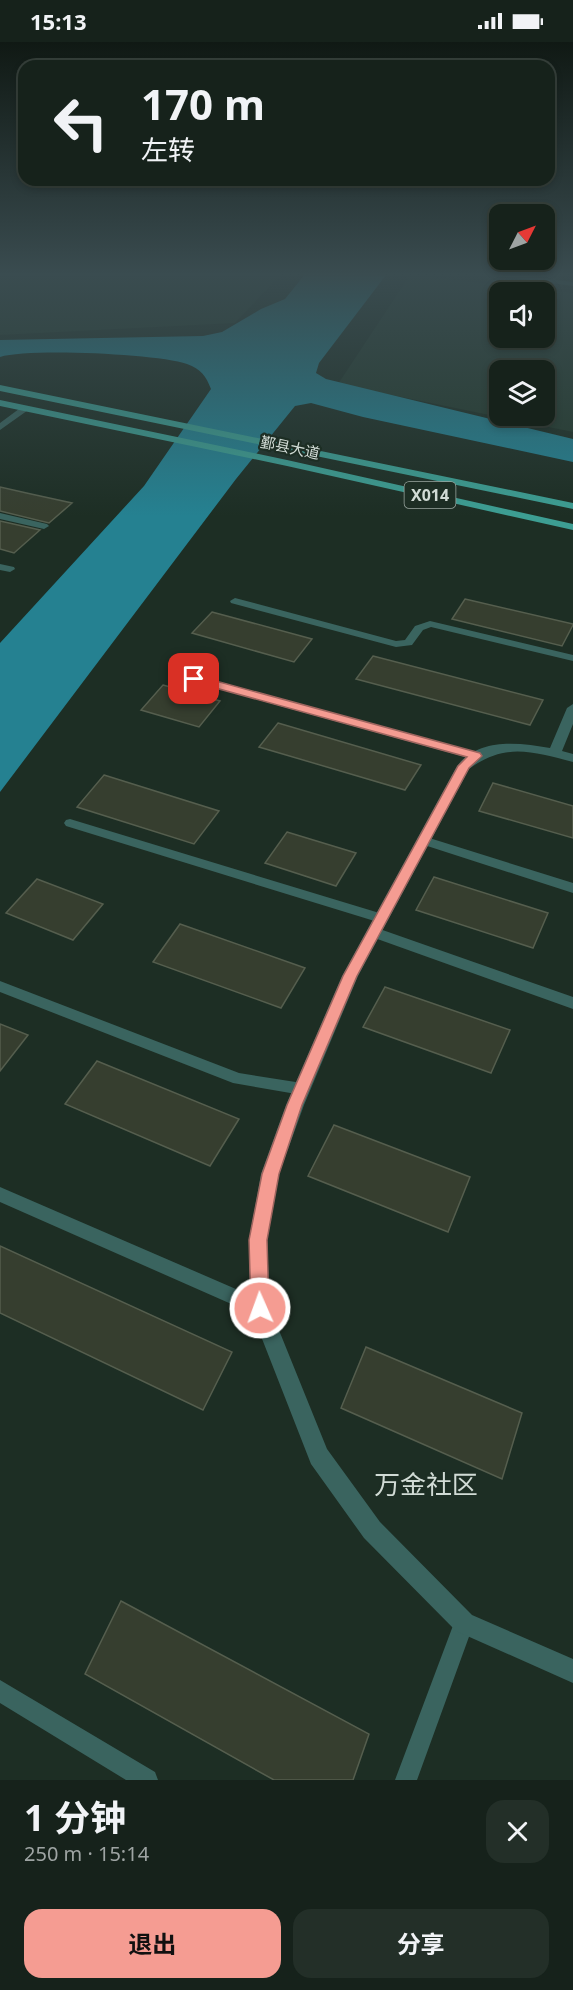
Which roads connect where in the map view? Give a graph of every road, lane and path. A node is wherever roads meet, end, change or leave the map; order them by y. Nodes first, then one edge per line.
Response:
1 (0, 388) edge
2 (0, 403) edge
3 (26, 408) junction
4 (0, 426) edge
5 (573, 506) edge
6 (0, 516) edge
7 (44, 526) dead end
8 (573, 526) edge
9 (235, 601) dead end
10 (573, 658) edge
11 (194, 679) dead end
12 (573, 708) edge
13 (555, 753) junction
14 (476, 756) junction
15 (573, 758) edge
16 (70, 823) dead end
17 (423, 840) junction
18 (573, 888) edge
19 (378, 925) junction
20 (0, 986) edge
21 (573, 1003) edge
22 (302, 1089) junction
23 (0, 1194) edge
24 (260, 1308) junction
25 (464, 1623) junction
26 (573, 1671) edge
27 (0, 1691) edge
28 (147, 1780) edge
29 (406, 1780) edge

1 - 5 main road, 鄞县大道 / X014
2 - 3 main road, 鄞县大道 / X014
3 - 4 street
3 - 8 main road, 鄞县大道 / X014
6 - 7 lane
9 - 10 lane
11 - 14 lane
12 - 13 street
13 - 14 street
13 - 15 street
14 - 17 street
16 - 19 lane
17 - 18 lane
17 - 19 street
19 - 21 lane
19 - 22 street
20 - 22 lane
22 - 24 street
23 - 24 lane
24 - 25 street
25 - 26 street
25 - 29 lane
27 - 28 lane

